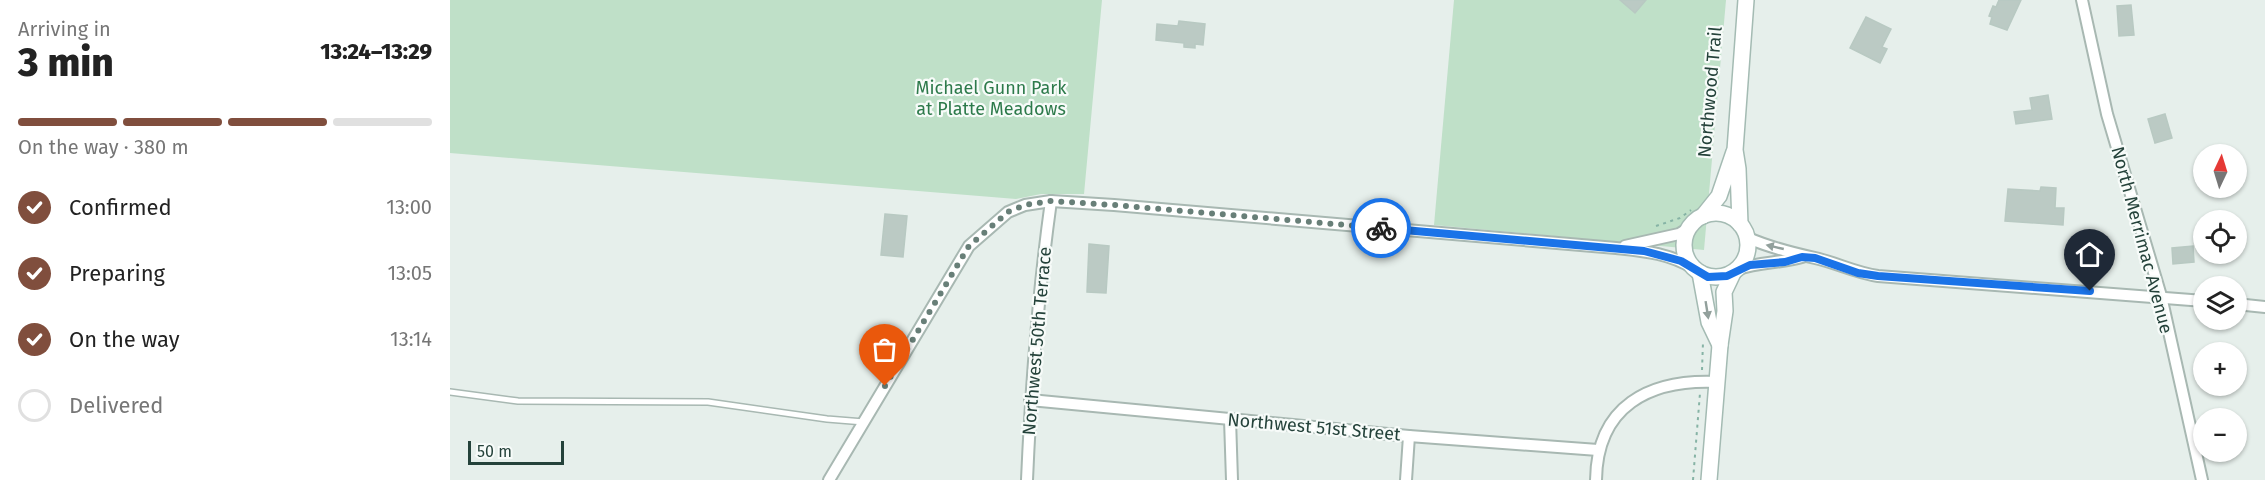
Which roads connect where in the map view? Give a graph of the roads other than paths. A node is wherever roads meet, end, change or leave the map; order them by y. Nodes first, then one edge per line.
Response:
1 (1746, 0) edge
2 (2082, 0) edge
3 (1735, 150) junction
4 (1051, 201) junction
5 (1700, 211) junction
6 (1740, 224) junction
7 (1689, 228) junction
8 (1748, 238) junction
9 (1616, 248) junction
10 (1802, 257) junction
11 (1696, 271) junction
12 (1736, 271) junction
13 (2161, 296) junction
14 (2193, 300) edge
15 (2247, 305) edge
16 (2265, 307) edge
17 (1719, 345) junction
18 (1709, 381) junction
19 (450, 392) edge
20 (1030, 400) junction
21 (1230, 419) junction
22 (864, 422) junction
23 (1409, 435) junction
24 (1598, 450) junction
25 (829, 480) edge
26 (1027, 480) edge
27 (1232, 480) edge
28 (1406, 480) edge
29 (1596, 480) edge
30 (1709, 480) edge
31 (2202, 480) edge

1 - 3 street
2 - 13 street, North Merrimac Avenue
3 - 5 street
3 - 6 street
4 - 9 street
4 - 20 street, Northwest 50th Terrace
4 - 22 street
5 - 6 street
5 - 7 street
6 - 8 street
7 - 9 street
7 - 11 street
10 -> 8 street
8 - 12 street
9 - 11 street
10 - 12 street
10 - 13 street
11 - 12 street
11 -> 17 street
12 - 17 street
13 - 14 street
13 - 31 street, North Merrimac Avenue
15 - 16 street
17 - 18 street
18 - 24 street
18 - 30 street
19 - 22 lane
20 - 21 street, Northwest 51st Street
20 - 26 street, Northwest 50th Terrace
21 - 23 street, Northwest 51st Street
21 - 27 street
22 - 25 street
23 - 24 street, Northwest 51st Street
23 - 28 street
24 - 29 street

